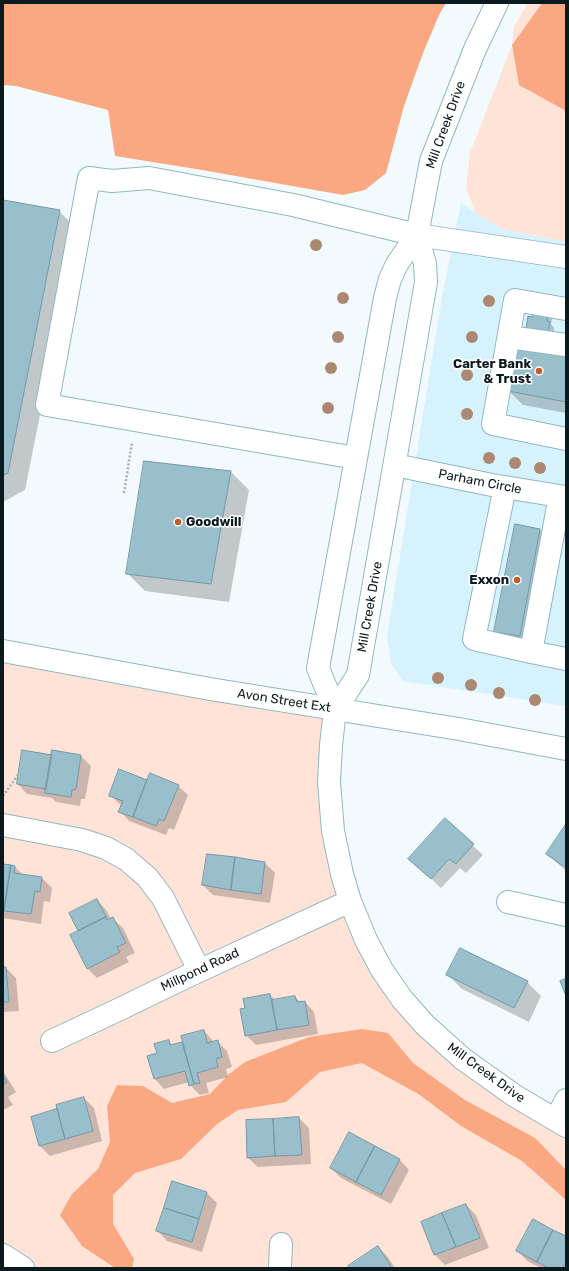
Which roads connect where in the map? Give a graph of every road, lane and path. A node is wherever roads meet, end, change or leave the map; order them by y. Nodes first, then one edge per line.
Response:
1 (497, 3) edge
2 (417, 235) junction
3 (566, 257) edge
4 (566, 309) edge
5 (566, 323) edge
6 (510, 327) junction
7 (566, 335) edge
8 (566, 345) edge
9 (136, 420) junction
10 (566, 439) edge
11 (356, 458) junction
12 (395, 465) junction
13 (504, 487) junction
14 (124, 493) dead end
15 (563, 497) edge
16 (560, 530) edge
17 (3, 651) edge
18 (531, 652) junction
19 (566, 659) edge
20 (334, 710) junction
21 (566, 749) edge
22 (18, 775) dead end
23 (3, 796) edge
24 (3, 825) edge
25 (350, 901) junction
26 (508, 902) dead end
27 (566, 915) edge
28 (199, 970) junction
29 (52, 1041) dead end
30 (566, 1100) edge
31 (561, 1123) edge
32 (281, 1244) dead end
33 (3, 1255) edge
34 (23, 1268) edge
35 (280, 1268) edge

1 - 2 street, Mill Creek Drive
2 - 3 street
2 - 9 street
2 - 11 street
2 - 12 street, Mill Creek Drive
4 - 6 street
5 - 6 street
6 - 7 street
6 - 8 street
6 - 10 street
9 - 11 street
9 - 14 path
11 - 20 street
12 - 13 street, Parham Circle
12 - 20 street, Mill Creek Drive
13 - 15 street, Parham Circle
13 - 18 street
15 - 16 street
16 - 18 street
17 - 20 street, Avon Street Ext
18 - 19 street
20 - 21 street, Avon Street Ext
20 - 25 street, Mill Creek Drive
22 - 23 path
24 - 28 street
25 - 28 street, Millpond Road
25 - 31 street, Mill Creek Drive
26 - 27 street
28 - 29 street, Millpond Road
30 - 31 street
32 - 35 street
33 - 34 street

